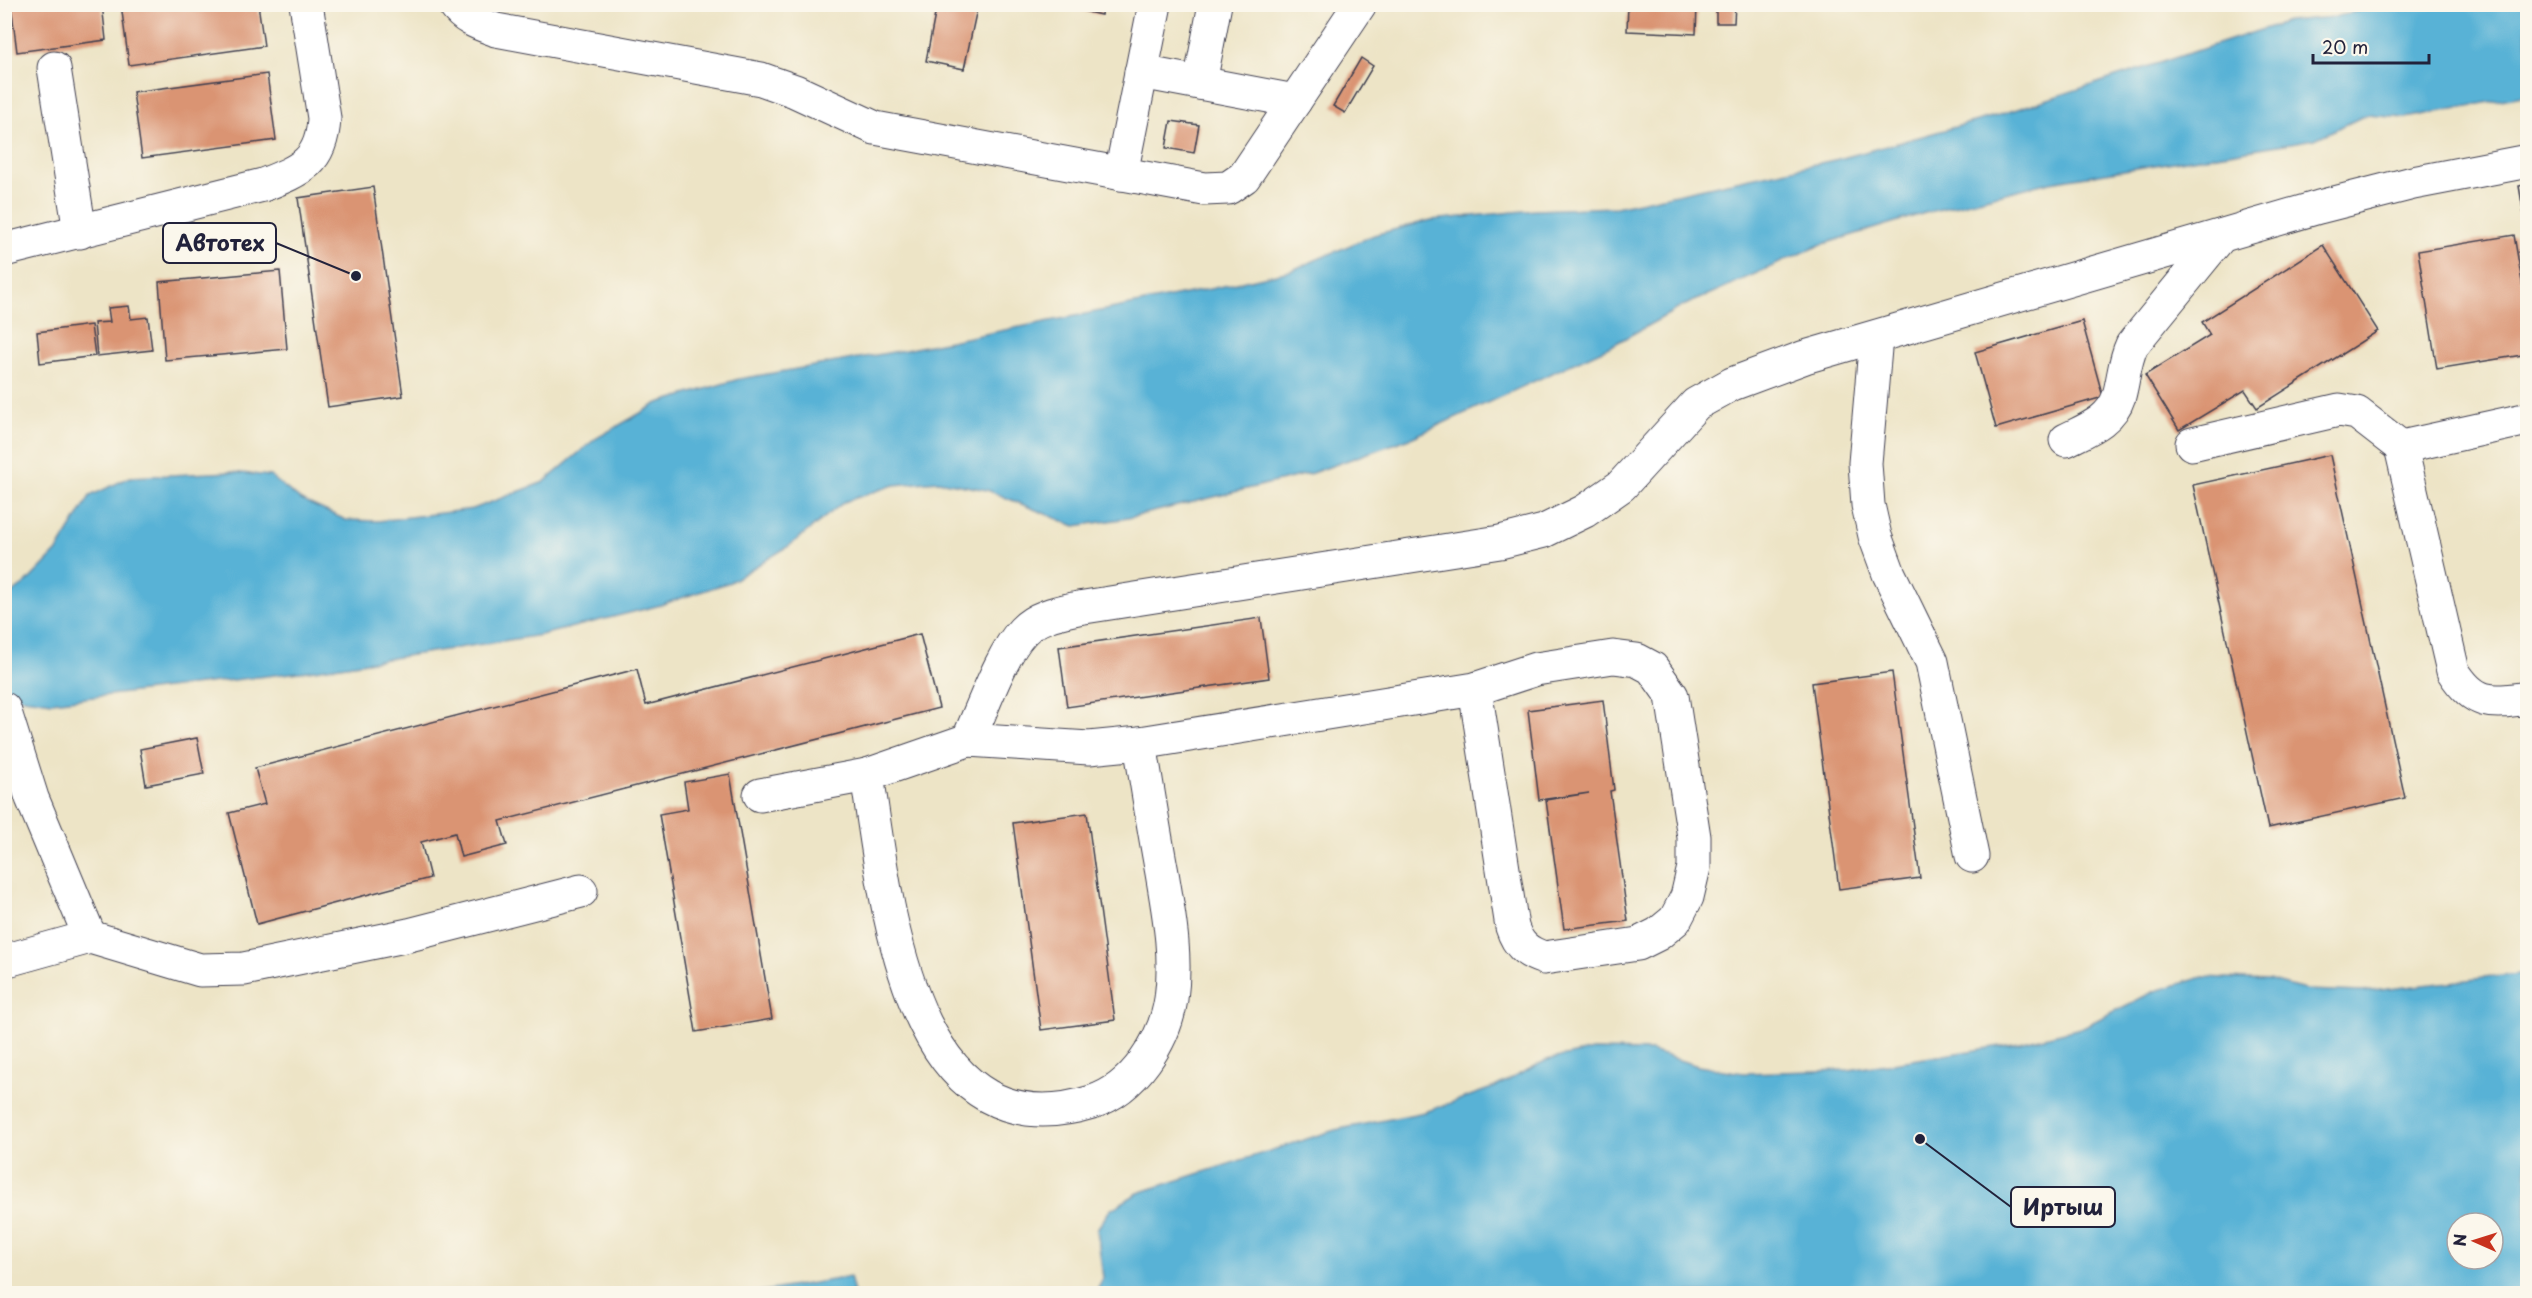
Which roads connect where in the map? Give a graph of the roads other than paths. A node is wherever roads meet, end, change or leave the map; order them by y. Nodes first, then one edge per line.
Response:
1 (306, 4) edge
2 (454, 4) edge
3 (1155, 4) edge
4 (1215, 4) edge
5 (1360, 4) edge
6 (499, 17) edge
7 (54, 68) dead end
8 (1142, 72) junction
9 (1200, 83) junction
10 (1295, 101) junction
11 (2528, 160) edge
12 (1121, 174) junction
13 (80, 232) junction
14 (2221, 236) junction
15 (4, 250) edge
16 (1876, 337) junction
17 (2528, 419) edge
18 (2066, 440) dead end
19 (2192, 444) dead end
20 (2402, 447) junction
21 (1475, 689) junction
22 (2528, 698) edge
23 (4, 709) edge
24 (968, 740) junction
25 (1140, 743) junction
26 (867, 775) junction
27 (760, 795) dead end
28 (1972, 856) dead end
29 (581, 891) dead end
30 (90, 937) junction
31 (4, 961) edge

1 - 13 lane
2 - 6 lane
3 - 8 lane
4 - 9 lane
5 - 10 lane
6 - 12 lane
7 - 13 lane
8 - 9 lane
8 - 12 lane
9 - 10 lane
10 - 12 lane
11 - 14 lane
13 - 15 lane
14 - 16 lane
14 - 18 lane
16 - 24 lane
16 - 28 lane
17 - 20 lane
19 - 20 lane
20 - 22 lane
21 - 21 lane
21 - 25 lane
23 - 30 lane
24 - 25 lane
24 - 26 lane
25 - 26 lane
26 - 27 lane
29 - 30 lane
30 - 31 lane

